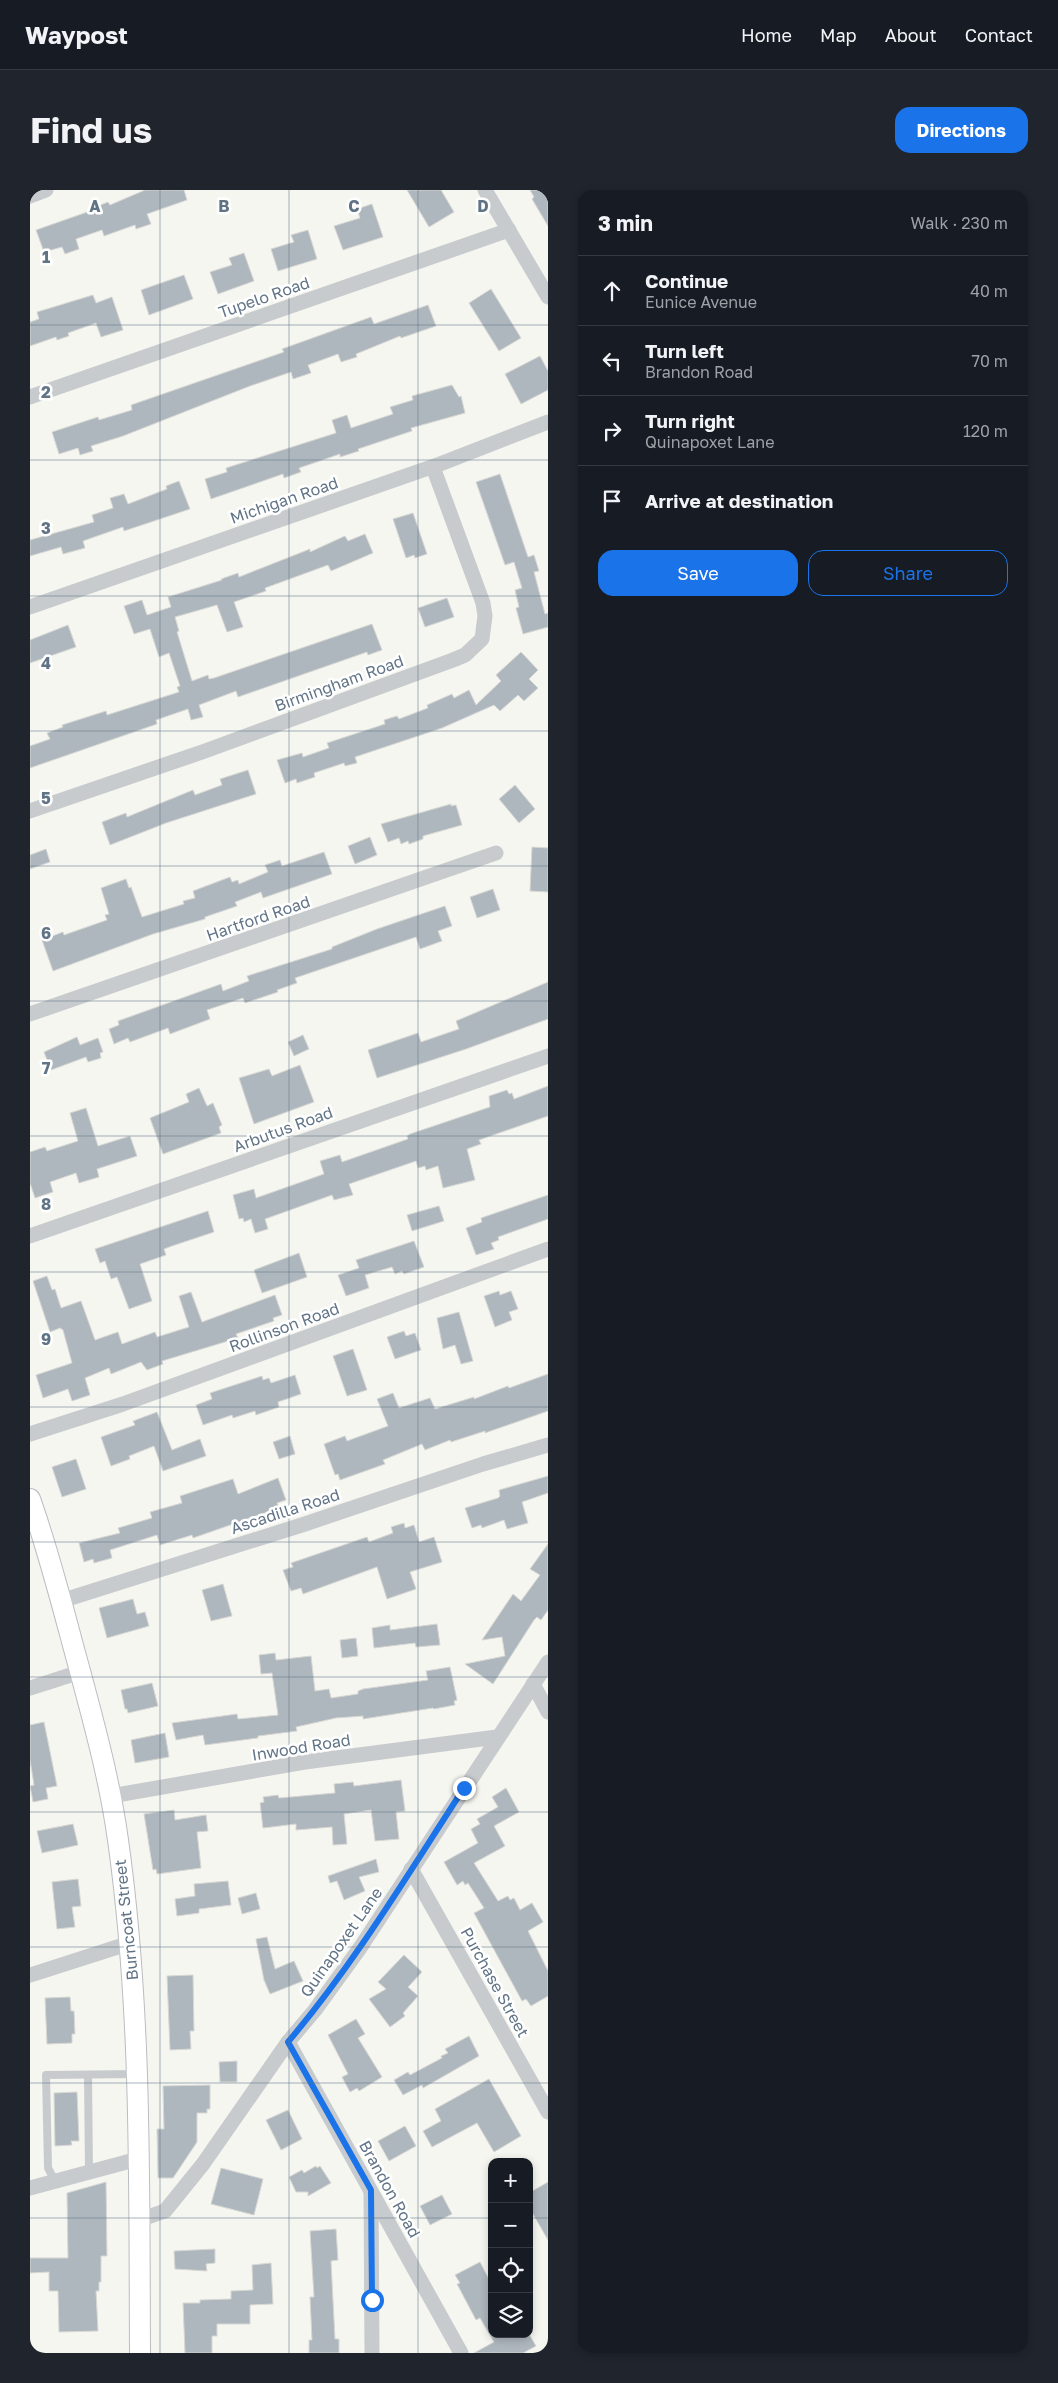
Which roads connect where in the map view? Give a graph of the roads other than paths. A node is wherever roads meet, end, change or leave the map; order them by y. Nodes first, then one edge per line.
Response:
1 (46, 190) edge
2 (485, 190) edge
3 (30, 196) edge
4 (509, 230) junction
5 (548, 297) edge
6 (30, 397) edge
7 (548, 422) edge
8 (433, 466) junction
9 (30, 607) edge
10 (30, 811) edge
11 (496, 853) dead end
12 (30, 1014) edge
13 (548, 1056) edge
14 (30, 1236) edge
15 (548, 1249) edge
16 (30, 1434) edge
17 (548, 1446) edge
18 (30, 1499) edge
19 (61, 1601) junction
20 (548, 1662) edge
21 (80, 1672) junction
22 (533, 1684) junction
23 (30, 1688) edge
24 (548, 1712) edge
25 (497, 1737) junction
26 (111, 1796) junction
27 (411, 1869) junction
28 (130, 1943) junction
29 (30, 1976) edge
30 (288, 2042) junction
31 (137, 2074) junction
32 (88, 2075) junction
33 (548, 2112) edge
34 (138, 2159) junction
35 (89, 2172) junction
36 (55, 2181) junction
37 (30, 2188) edge
38 (371, 2190) junction
39 (139, 2220) junction
40 (140, 2353) edge
41 (372, 2353) edge
42 (461, 2353) edge

1 - 3 street
2 - 4 street
4 - 5 street
4 - 6 street, Tupelo Road
7 - 8 street, Michigan Road
8 - 9 street, Michigan Road
8 - 10 street, Birmingham Road
11 - 12 street, Hartford Road
13 - 14 street, Arbutus Road
15 - 16 street, Rollinson Road
17 - 19 street, Ascadilla Road
18 - 19 main road, Burncoat Street
19 - 21 main road, Burncoat Street
20 - 22 street, Quinapoxet Lane
21 - 23 street
21 - 26 main road, Burncoat Street
22 - 24 street
22 - 25 street, Quinapoxet Lane
25 - 26 street, Inwood Road
25 - 27 street, Quinapoxet Lane
26 - 28 main road, Burncoat Street
27 - 30 street, Quinapoxet Lane
27 - 33 street, Purchase Street
28 - 29 street
28 - 31 main road, Burncoat Street
30 - 38 street, Brandon Road
30 - 39 street, Quinapoxet Lane
31 - 32 lane
31 - 34 main road, Burncoat Street
32 - 35 lane
32 - 36 lane
34 - 35 street
34 - 39 main road, Burncoat Street
35 - 36 street
36 - 37 street
38 - 41 street
38 - 42 street, Brandon Road
39 - 40 main road, Burncoat Street

